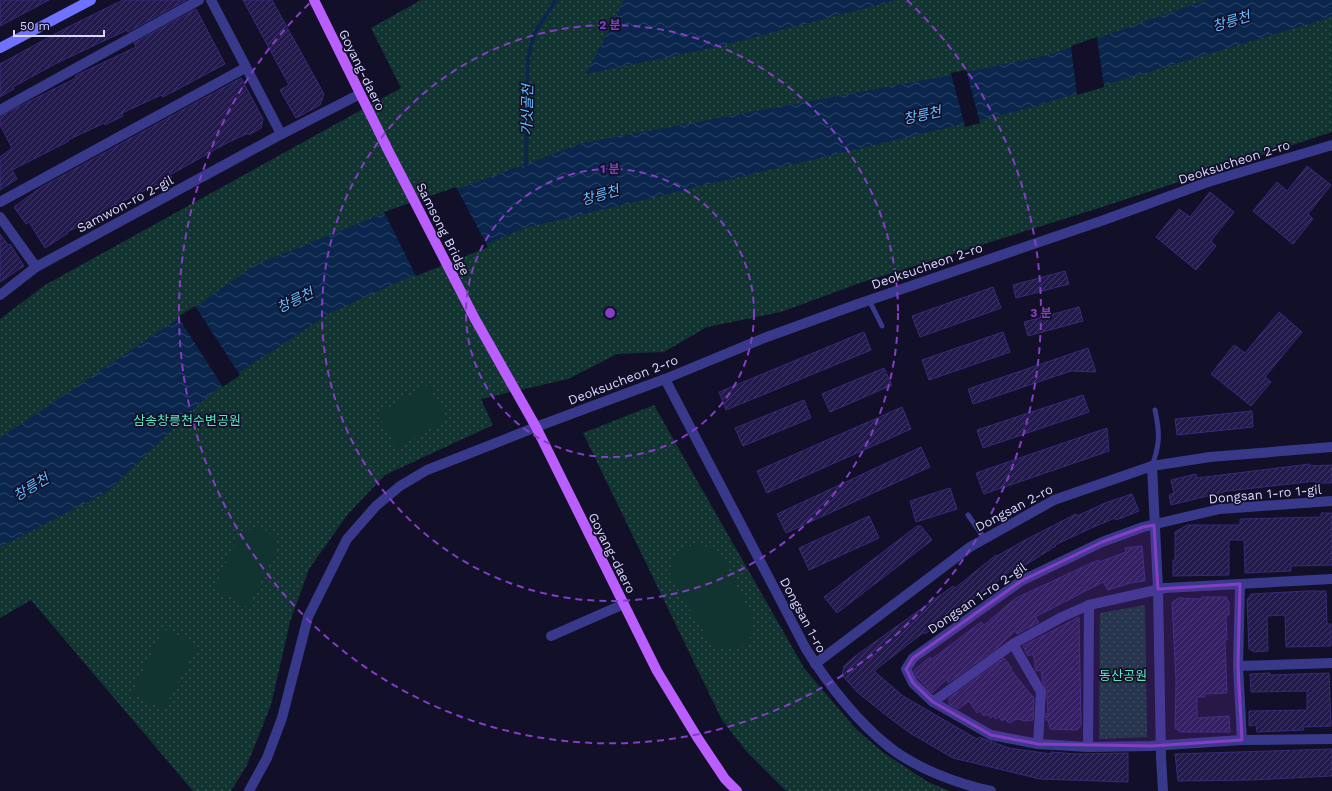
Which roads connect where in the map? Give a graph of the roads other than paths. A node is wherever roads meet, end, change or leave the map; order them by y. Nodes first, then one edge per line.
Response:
1 (91, 0) edge
2 (199, 0) edge
3 (211, 0) edge
4 (314, 0) edge
5 (0, 48) edge
6 (245, 68) junction
7 (360, 94) junction
8 (0, 110) edge
9 (281, 134) junction
10 (1332, 145) edge
11 (388, 150) joint
12 (0, 202) edge
13 (0, 217) edge
14 (36, 267) junction
15 (0, 295) edge
16 (869, 300) junction
17 (476, 319) joint
18 (882, 326) dead end
19 (666, 379) junction
20 (1155, 410) dead end
21 (536, 426) junction
22 (1332, 447) edge
23 (1152, 466) junction
24 (1332, 501) edge
25 (968, 515) dead end
26 (1154, 525) junction
27 (985, 539) junction
28 (1332, 579) edge
29 (1240, 584) junction
30 (1158, 589) junction
31 (624, 604) junction
32 (1089, 605) junction
33 (551, 636) dead end
34 (1013, 644) junction
35 (1332, 663) edge
36 (815, 664) junction
37 (1238, 666) junction
38 (933, 702) junction
39 (1332, 739) edge
40 (1242, 740) junction
41 (1038, 744) junction
42 (1160, 746) junction
43 (1088, 747) junction
44 (249, 791) edge
45 (737, 791) edge
46 (991, 791) edge
47 (1163, 791) edge

1 - 5 main road
2 - 8 street
3 - 6 street
4 - 7 main road, Goyang-daero
6 - 9 street
6 - 12 street
7 - 9 street, Samwon-ro 2-gil
7 - 11 main road, Goyang-daero
9 - 14 street, Samwon-ro 2-gil
10 - 16 street, Deoksucheon 2-ro
11 - 17 main road, Samsong Bridge
13 - 14 street
14 - 15 street, Samwon-ro 2-gil
16 - 18 lane
16 - 19 street, Deoksucheon 2-ro
17 - 21 main road, Goyang-daero
19 - 21 street, Deoksucheon 2-ro
19 - 36 street, Dongsan 1-ro
20 - 23 lane
21 - 31 main road, Goyang-daero
21 - 44 street, Deoksucheon 2-ro
22 - 23 street, Dongsan 2-ro
23 - 26 street
23 - 27 street, Dongsan 2-ro
24 - 26 street, Dongsan 1-ro 1-gil
25 - 27 lane
26 - 30 street
26 - 38 street, Dongsan 1-ro 2-gil
27 - 36 street, Dongsan 2-ro
28 - 29 street
29 - 30 street
29 - 37 street
30 - 32 street
30 - 42 street
31 - 33 street
31 - 45 main road, Goyang-daero
32 - 34 street
32 - 43 street
34 - 38 street
34 - 41 street
35 - 37 street
36 - 46 street, Dongsan 1-ro
37 - 40 street
38 - 41 street, Dongsan 1-ro 2-gil
39 - 40 street
40 - 42 street
41 - 43 street, Dongsan 1-ro 2-gil
42 - 43 street, Dongsan 1-ro 2-gil
42 - 47 street

